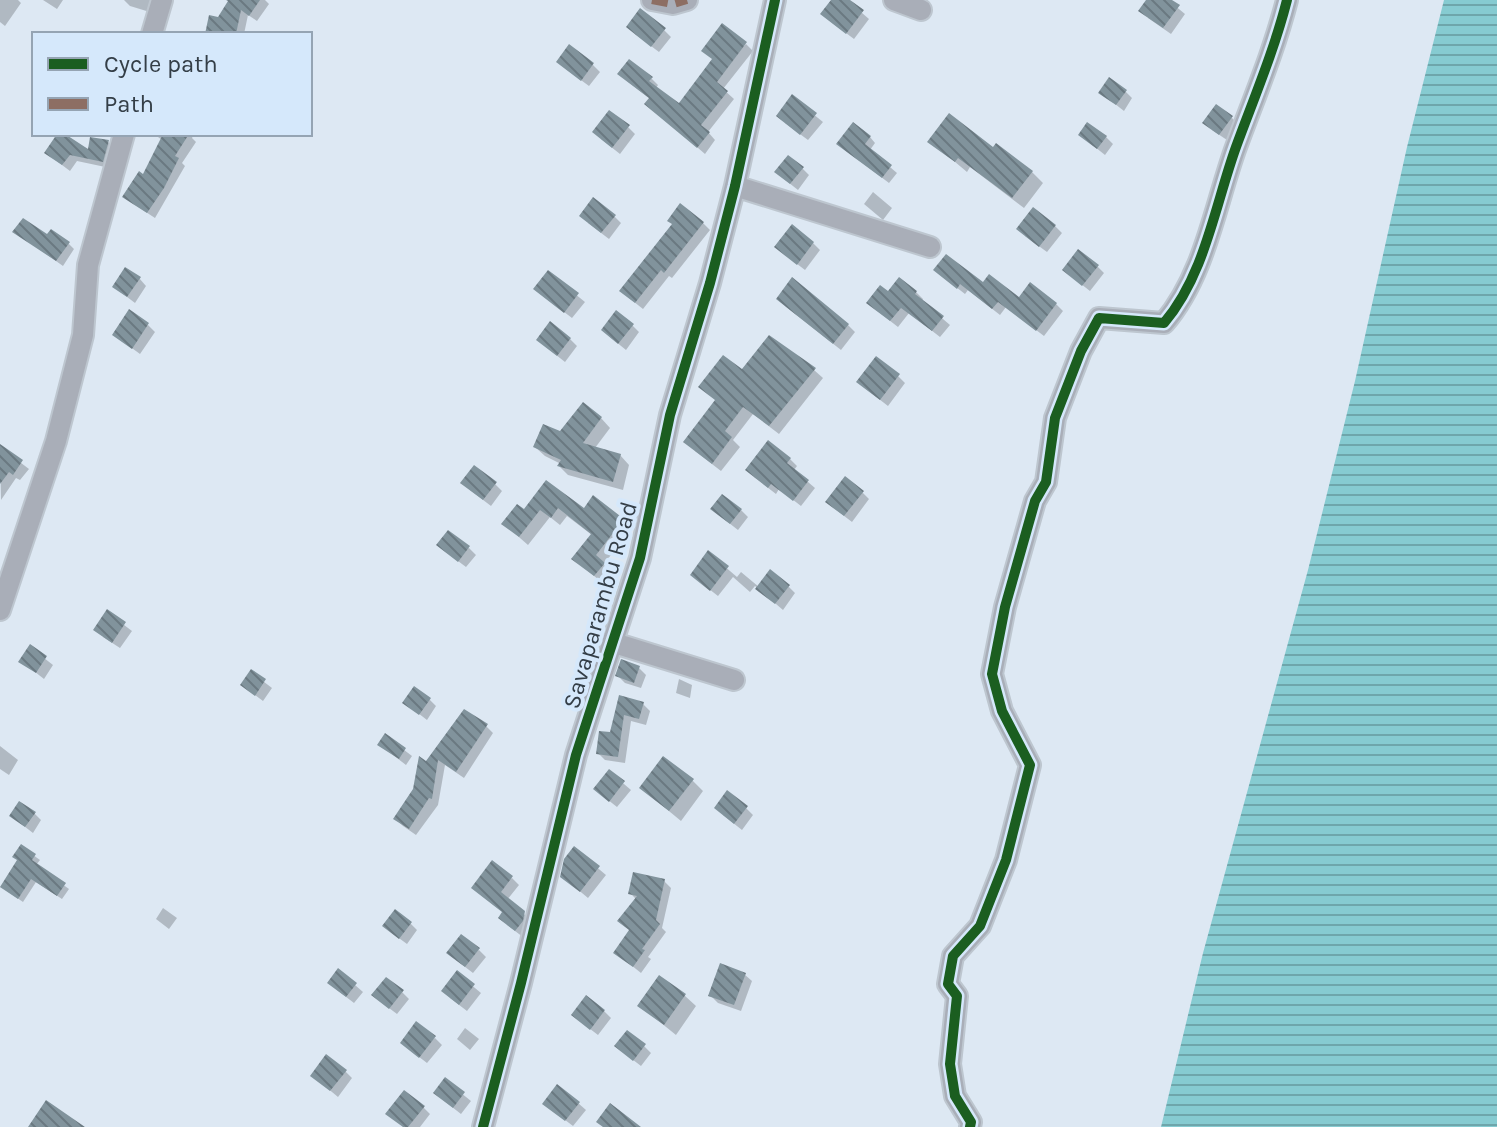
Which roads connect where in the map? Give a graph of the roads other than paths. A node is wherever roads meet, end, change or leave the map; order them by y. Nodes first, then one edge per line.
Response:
1 (162, 0) edge
2 (652, 0) edge
3 (687, 0) edge
4 (775, 0) edge
5 (894, 0) edge
6 (1287, 0) edge
7 (921, 10) dead end
8 (153, 32) edge
9 (123, 136) edge
10 (735, 186) junction
11 (930, 247) dead end
12 (0, 610) edge
13 (611, 642) junction
14 (734, 680) dead end
15 (483, 1127) edge
16 (970, 1127) edge

1 - 8 street
2 - 3 street
4 - 10 street, Savaparambu Road
5 - 7 street
6 - 16 street
9 - 12 street
10 - 11 street
10 - 13 street, Savaparambu Road
13 - 14 street
13 - 15 street, Savaparambu Road

